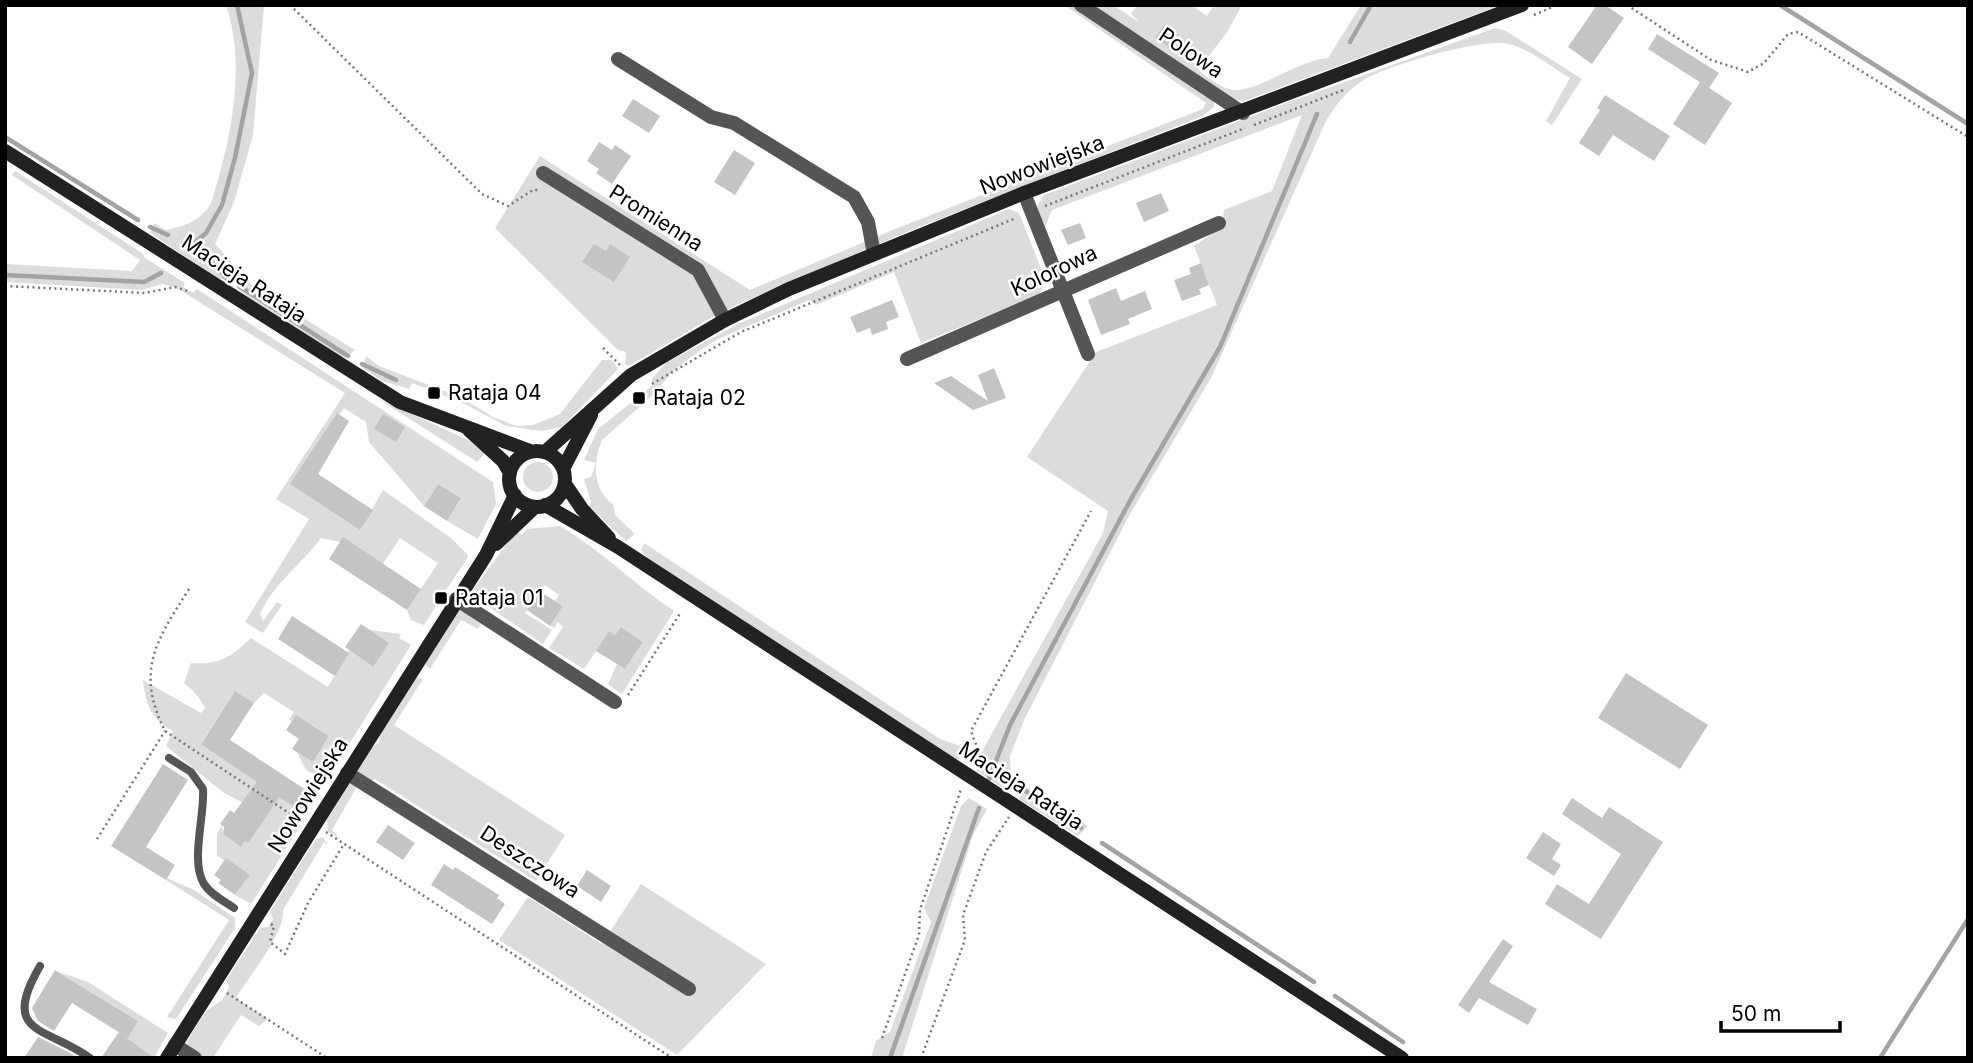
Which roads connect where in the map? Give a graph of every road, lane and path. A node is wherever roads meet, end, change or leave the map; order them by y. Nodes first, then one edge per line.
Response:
1 (290, 5) edge
2 (1081, 5) edge
3 (1557, 5) edge
4 (1627, 5) edge
5 (1523, 13) edge
6 (618, 59) dead end
7 (1350, 88) dead end
8 (1243, 113) junction
9 (1968, 137) edge
10 (5, 151) edge
11 (543, 173) dead end
12 (545, 190) dead end
13 (1024, 194) junction
14 (1031, 212) junction
15 (1219, 223) dead end
16 (874, 254) junction
17 (240, 270) dead end
18 (236, 276) dead end
19 (5, 286) edge
20 (188, 290) dead end
21 (1061, 290) junction
22 (725, 320) junction
23 (603, 348) dead end
24 (1088, 354) dead end
25 (906, 359) dead end
26 (621, 366) dead end
27 (652, 384) dead end
28 (596, 405) junction
29 (468, 429) junction
30 (530, 452) junction
31 (545, 452) junction
32 (563, 469) junction
33 (510, 473) junction
34 (565, 484) junction
35 (515, 495) junction
36 (540, 506) junction
37 (618, 547) junction
38 (486, 555) junction
39 (189, 589) dead end
40 (456, 599) junction
41 (681, 612) dead end
42 (615, 702) joint
43 (165, 731) junction
44 (169, 758) dead end
45 (347, 773) junction
46 (1015, 807) junction
47 (314, 827) junction
48 (97, 838) dead end
49 (344, 844) junction
50 (234, 908) dead end
51 (270, 923) dead end
52 (40, 966) dead end
53 (214, 984) junction
54 (689, 989) dead end
55 (14, 1002) dead end
56 (13, 1017) dead end
57 (175, 1045) junction
58 (90, 1058) edge
59 (167, 1058) edge
60 (195, 1058) edge
61 (327, 1058) edge
62 (672, 1058) edge
63 (921, 1058) edge
64 (1402, 1058) edge

1 - 12 path
2 - 8 street, Polowa
3 - 5 path
4 - 9 path
5 - 8 street, Nowowiejska
6 - 16 street
7 - 14 path
8 - 13 street, Nowowiejska
10 - 29 street, Macieja Rataja
11 - 22 street, Promienna
13 - 14 street
13 - 16 street, Nowowiejska
14 - 21 street
14 - 27 path
15 - 21 street, Kolorowa
16 - 22 street, Nowowiejska
17 - 18 path
19 - 20 path
21 - 24 street
21 - 25 street, Kolorowa
22 - 28 street, Nowowiejska
23 - 26 path
28 - 31 street, Nowowiejska
28 - 32 street, Nowowiejska
29 - 30 street, Macieja Rataja
29 - 33 street, Macieja Rataja
30 - 31 street
30 - 33 street
31 - 32 street
32 - 34 street
33 - 35 street
34 - 36 street
34 - 37 street, Macieja Rataja
35 - 36 street
35 - 38 street, Nowowiejska
36 - 37 street, Macieja Rataja
36 - 38 street, Nowowiejska
37 - 46 street, Macieja Rataja
38 - 40 street, Nowowiejska
39 - 43 path
40 - 42 street
40 - 45 street, Nowowiejska
41 - 42 path
43 - 47 path
43 - 48 path
44 - 50 lane
45 - 47 street, Nowowiejska
45 - 54 street, Deszczowa
46 - 63 path
46 - 64 street, Macieja Rataja
47 - 49 path
47 - 53 street, Nowowiejska
49 - 51 path
49 - 62 path
52 - 55 lane
53 - 57 street, Nowowiejska
53 - 61 path
56 - 58 lane
57 - 59 street, Nowowiejska
57 - 60 street

